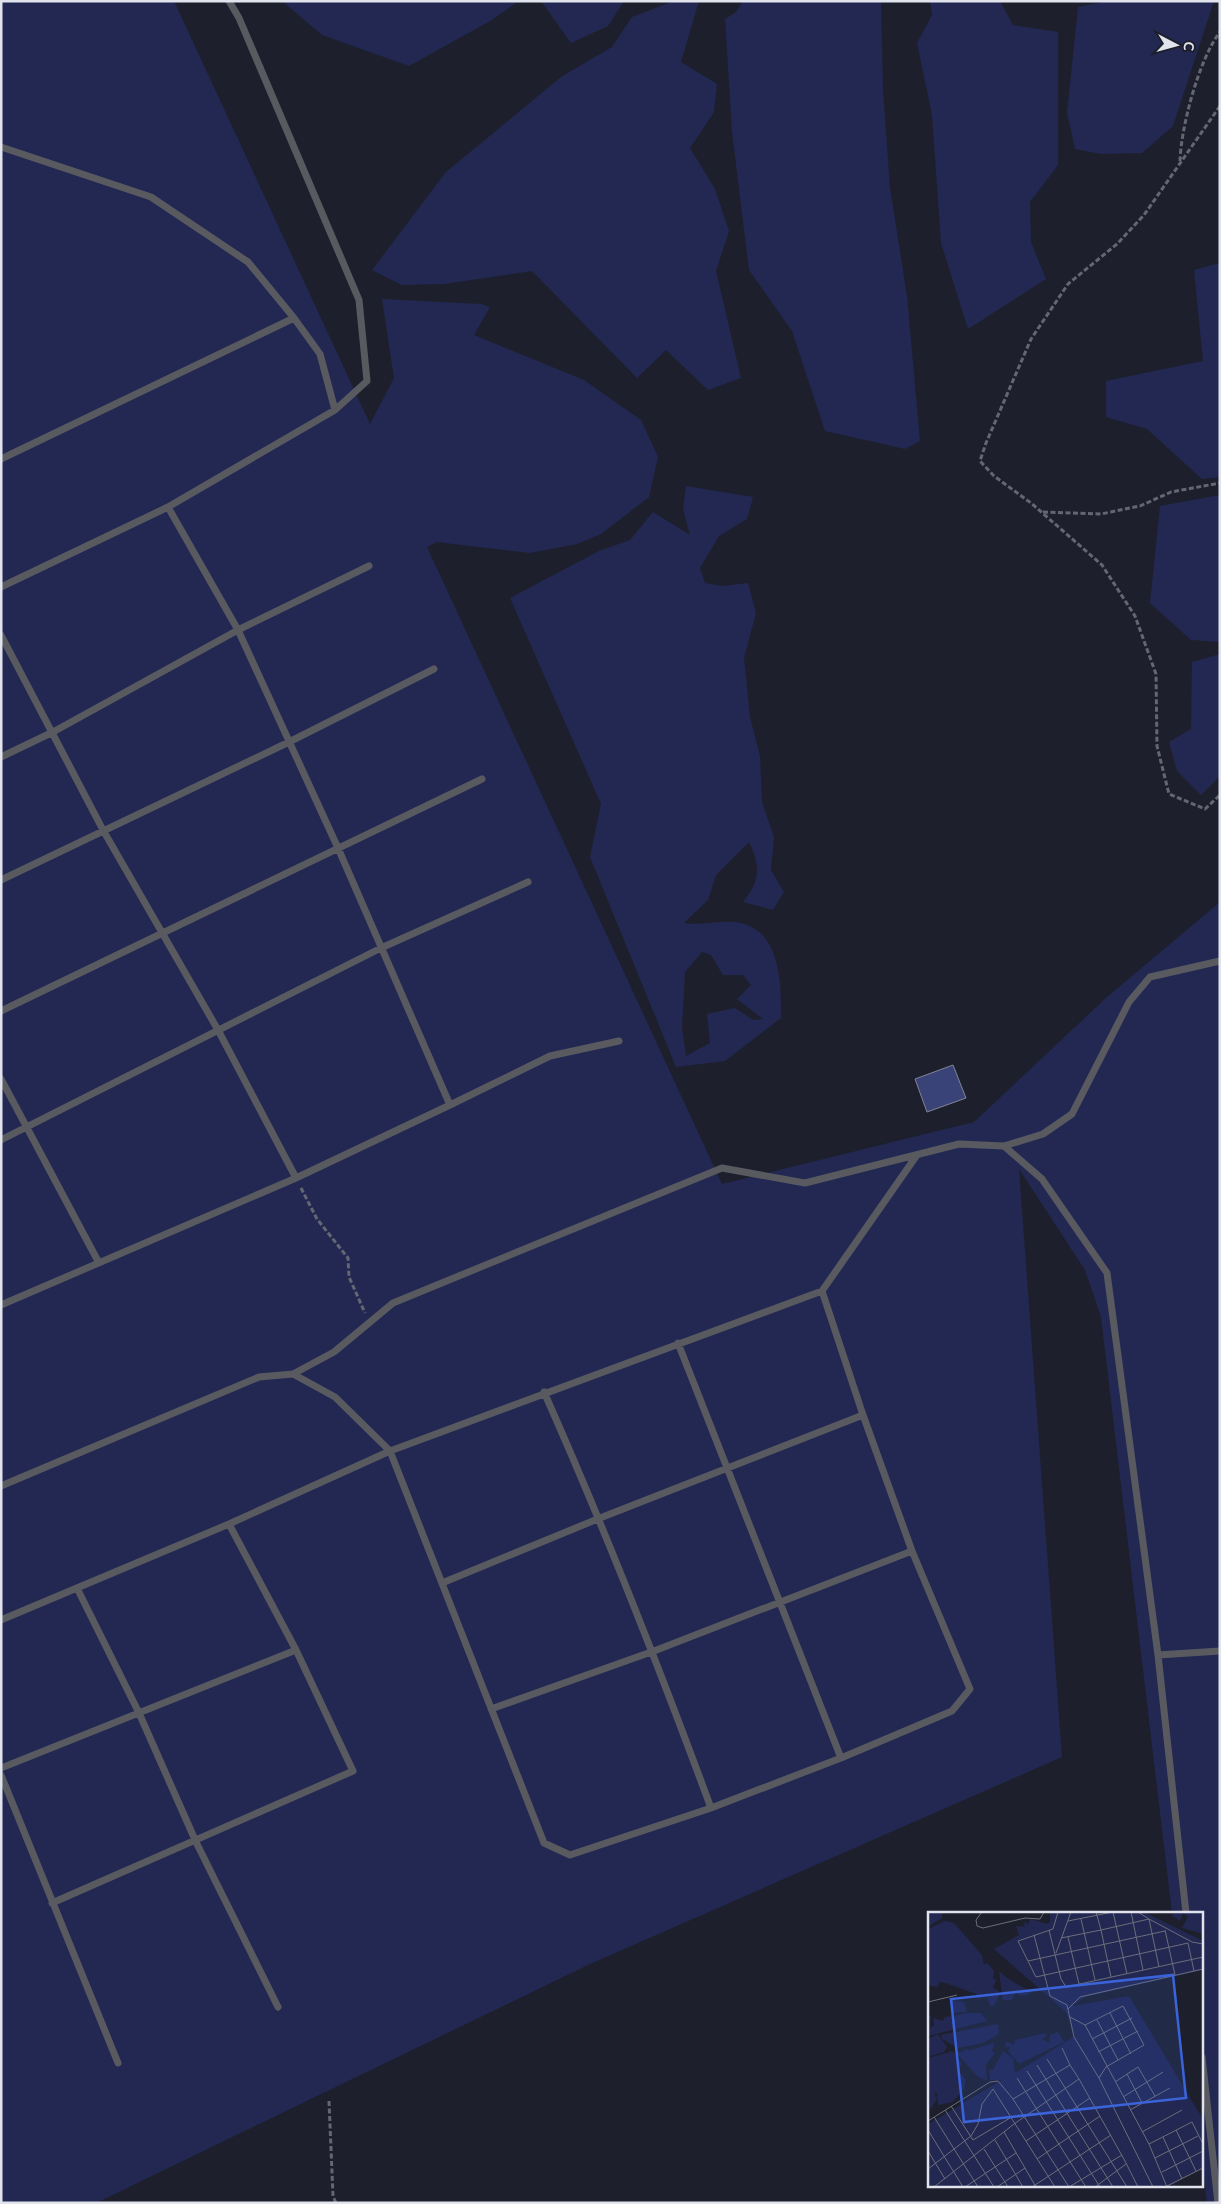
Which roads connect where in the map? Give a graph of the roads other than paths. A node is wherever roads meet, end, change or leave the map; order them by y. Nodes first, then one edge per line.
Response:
1 (229, 1) edge
2 (1, 148) edge
3 (294, 318) junction
4 (335, 410) junction
5 (1, 459) edge
6 (168, 507) junction
7 (369, 566) dead end
8 (1, 587) edge
9 (238, 630) junction
10 (1, 636) edge
11 (434, 670) dead end
12 (53, 732) junction
13 (289, 742) junction
14 (1, 757) edge
15 (482, 779) dead end
16 (103, 830) junction
17 (338, 848) junction
18 (1, 880) edge
19 (528, 882) dead end
20 (160, 933) junction
21 (382, 948) junction
22 (1220, 960) edge
23 (1, 1011) edge
24 (218, 1030) junction
25 (619, 1041) dead end
26 (1, 1079) edge
27 (450, 1105) junction
28 (27, 1127) junction
29 (1, 1140) edge
30 (1004, 1146) junction
31 (916, 1155) junction
32 (296, 1178) junction
33 (99, 1263) junction
34 (822, 1291) junction
35 (1, 1305) edge
36 (678, 1343) junction
37 (294, 1374) junction
38 (544, 1392) junction
39 (863, 1415) junction
40 (390, 1451) junction
41 (728, 1469) junction
42 (1, 1486) edge
43 (600, 1518) junction
44 (229, 1524) junction
45 (912, 1551) junction
46 (442, 1583) junction
47 (78, 1588) junction
48 (780, 1601) junction
49 (1, 1620) edge
50 (296, 1650) junction
51 (654, 1651) junction
52 (1220, 1651) edge
53 (1158, 1655) junction
54 (491, 1709) junction
55 (139, 1713) junction
56 (841, 1758) junction
57 (1, 1768) edge
58 (1, 1775) edge
59 (711, 1808) junction
60 (196, 1842) junction
61 (52, 1903) junction
62 (1186, 1912) edge
63 (278, 2007) dead end
64 (118, 2063) dead end
65 (1204, 2075) edge
66 (1218, 2203) edge

1 - 4 lane
2 - 3 lane
3 - 4 lane
3 - 5 lane
4 - 6 lane
6 - 8 lane
6 - 9 lane
7 - 9 lane
9 - 12 lane
9 - 13 lane
10 - 12 lane
11 - 13 lane
12 - 14 lane
12 - 16 lane
13 - 16 lane
13 - 17 lane
15 - 17 lane
16 - 18 lane
16 - 20 lane
17 - 20 lane
17 - 21 lane
19 - 21 lane
20 - 23 lane
20 - 24 lane
21 - 24 lane
21 - 27 lane
22 - 30 lane
24 - 28 lane
24 - 32 lane
25 - 27 lane
26 - 28 lane
27 - 32 lane
28 - 29 lane
28 - 33 lane
30 - 31 lane
30 - 53 lane
31 - 34 lane
31 - 37 lane
32 - 33 lane
33 - 35 lane
34 - 36 lane
34 - 39 lane
36 - 38 lane
36 - 41 lane
37 - 40 lane
37 - 42 lane
38 - 40 lane
38 - 43 lane
39 - 41 lane
39 - 45 lane
40 - 44 lane
40 - 46 lane
41 - 43 lane
41 - 48 lane
43 - 46 lane
43 - 51 lane
44 - 47 lane
44 - 50 lane
45 - 48 lane
45 - 56 lane
46 - 54 lane
47 - 49 lane
47 - 55 lane
48 - 51 lane
48 - 56 lane
50 - 55 lane
50 - 60 lane
51 - 54 lane
51 - 59 lane
52 - 53 lane
53 - 62 lane
54 - 59 lane
55 - 57 lane
55 - 60 lane
56 - 59 lane
58 - 61 lane
60 - 61 lane
60 - 63 lane
61 - 64 lane
65 - 66 lane

